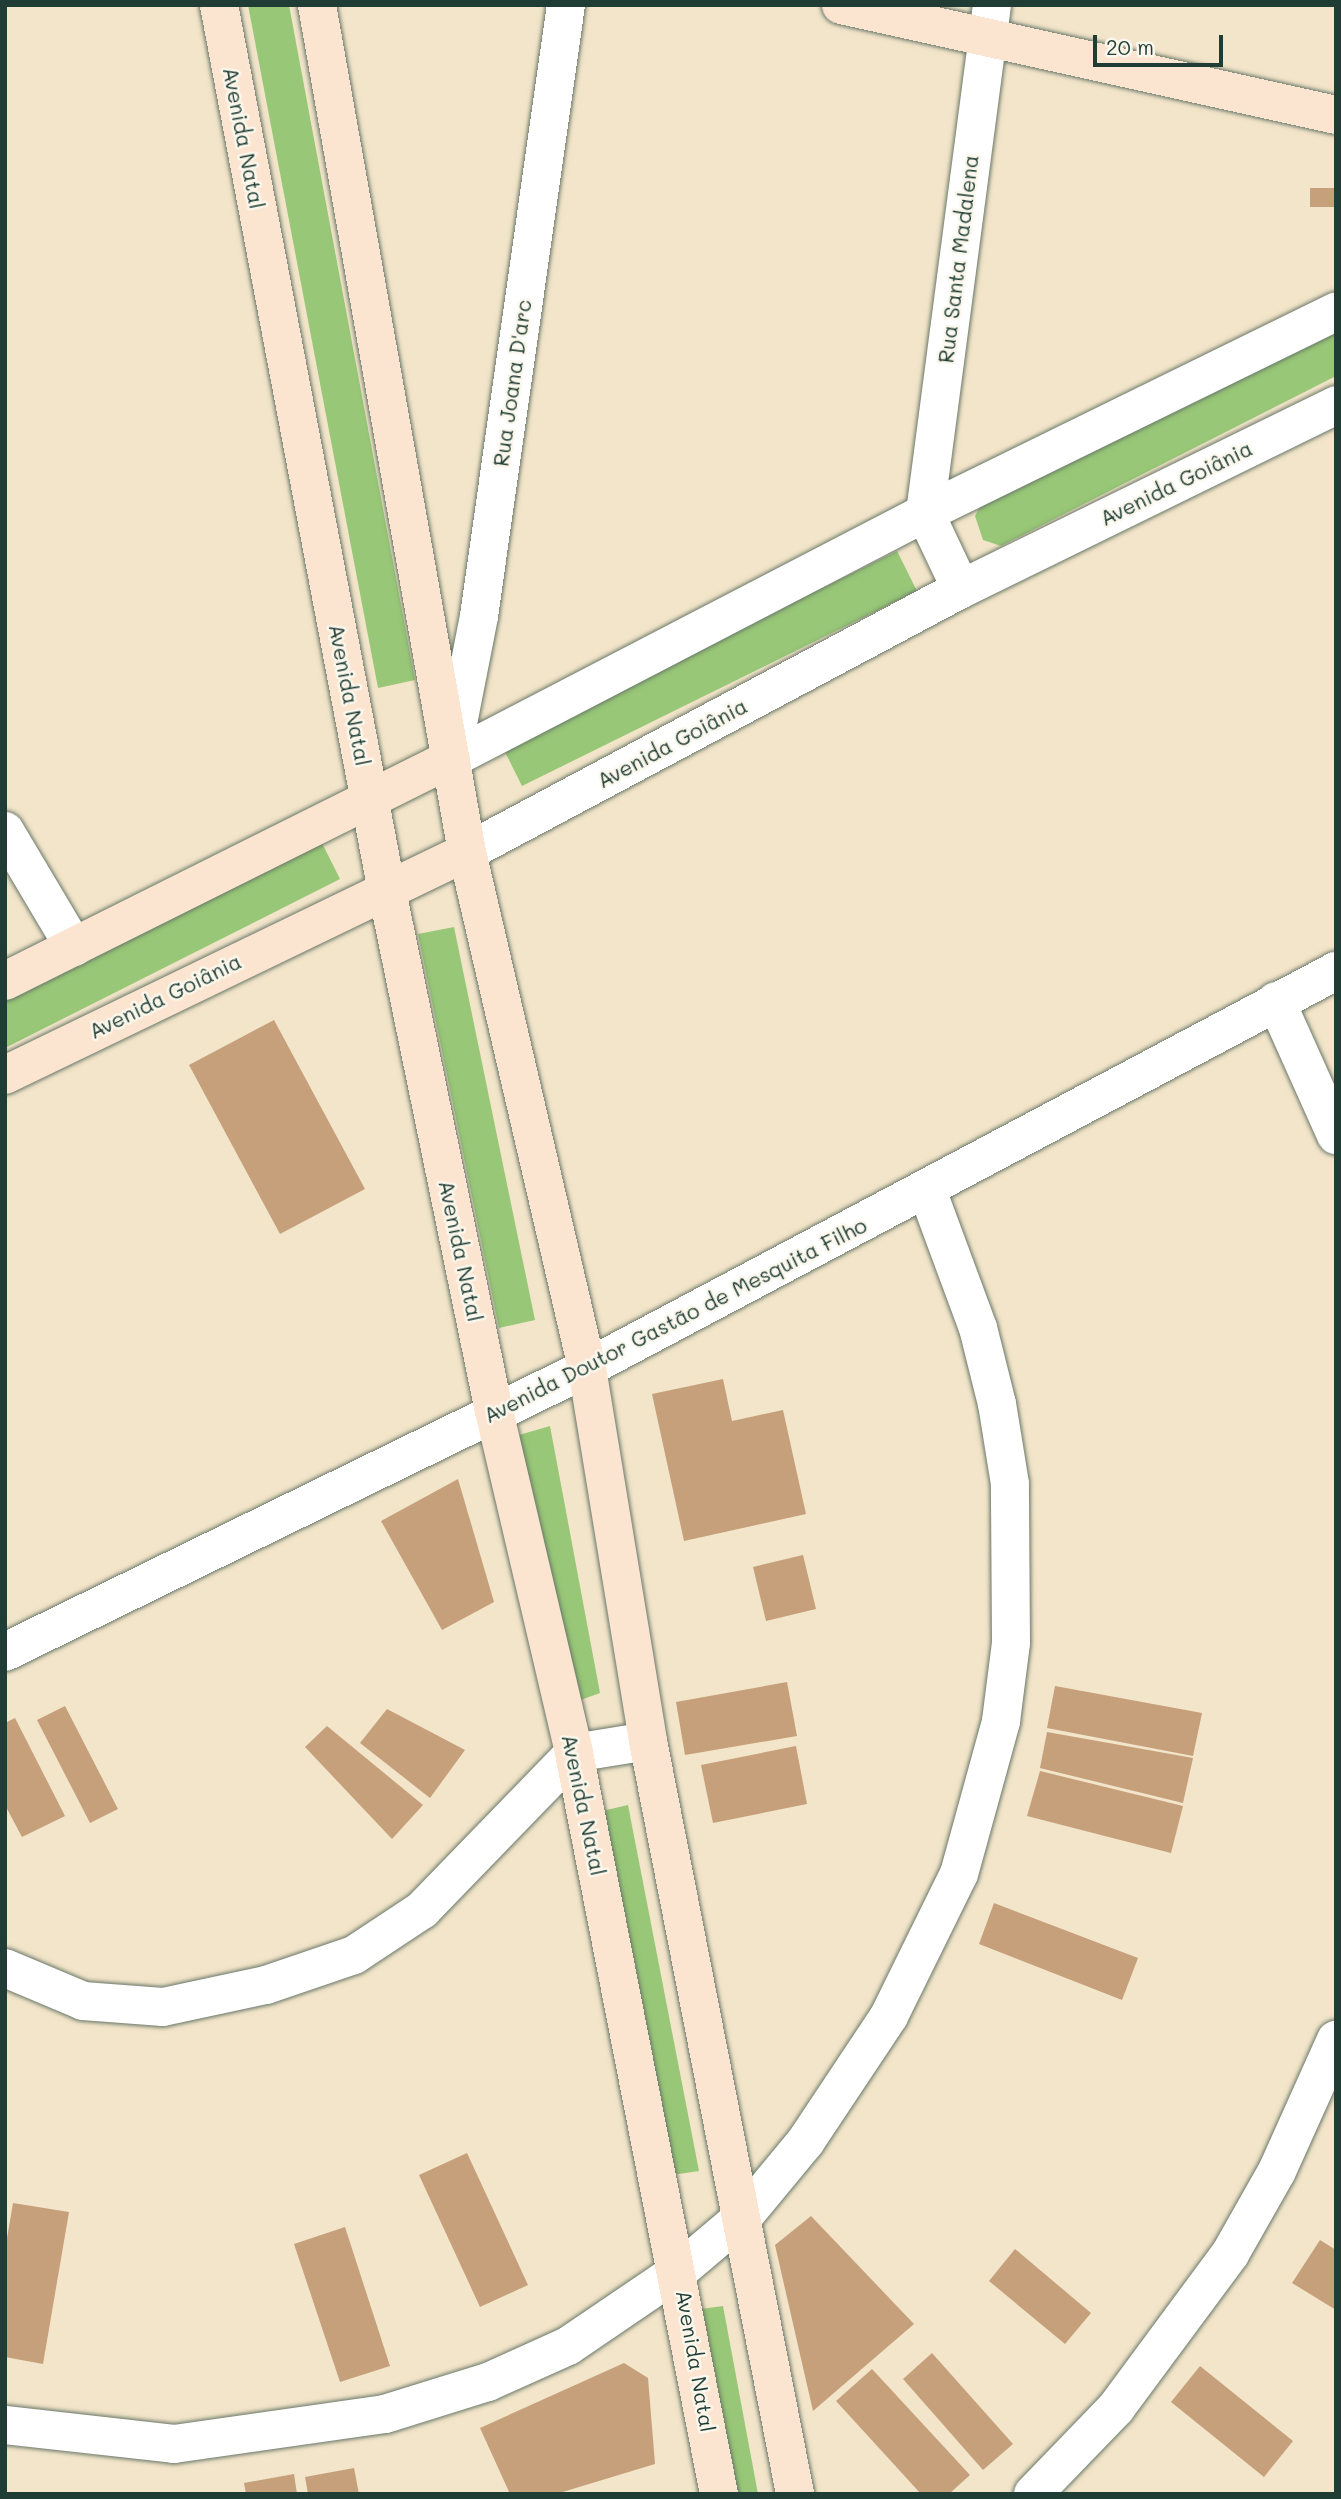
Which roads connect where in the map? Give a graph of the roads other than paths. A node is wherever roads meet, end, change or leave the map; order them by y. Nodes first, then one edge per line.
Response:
1 (219, 5) edge
2 (317, 5) edge
3 (566, 5) edge
4 (841, 5) edge
5 (990, 22) edge
6 (1336, 115) edge
7 (1336, 312) edge
8 (1336, 405) edge
9 (925, 513) junction
10 (961, 589) junction
11 (451, 759) junction
12 (369, 796) junction
13 (5, 831) edge
14 (467, 852) junction
15 (386, 886) junction
16 (74, 947) junction
17 (1336, 971) edge
18 (5, 981) edge
19 (1276, 1001) junction
20 (5, 1075) edge
21 (1336, 1135) edge
22 (928, 1193) junction
23 (587, 1368) junction
24 (494, 1411) junction
25 (5, 1652) edge
26 (648, 1741) junction
27 (574, 1753) junction
28 (5, 1968) edge
29 (1336, 2040) edge
30 (744, 2216) junction
31 (680, 2270) junction
32 (5, 2425) edge
33 (719, 2494) edge
34 (795, 2494) edge
35 (1033, 2494) edge

1 - 12 street, Avenida Natal
2 - 11 street
3 - 11 street, Rua Joana D'arc
4 - 5 street
5 - 6 street
5 - 9 street, Rua Santa Madalena
7 - 9 street
8 - 10 street, Avenida Goiânia
9 - 10 street
9 - 11 street
10 - 14 street, Avenida Goiânia
11 - 12 street
11 - 14 street
12 - 15 street, Avenida Natal
12 - 16 street
13 - 16 street
14 - 15 street, Avenida Goiânia
14 - 23 street
15 - 20 street, Avenida Goiânia
15 - 24 street, Avenida Natal
16 - 18 street
17 - 19 street, Avenida Doutor Gastão de Mesquita Filho
19 - 21 street
19 - 22 street, Avenida Doutor Gastão de Mesquita Filho
22 - 23 street, Avenida Doutor Gastão de Mesquita Filho
22 - 30 street
23 - 24 street, Avenida Doutor Gastão de Mesquita Filho
23 - 26 street
24 - 25 street, Avenida Doutor Gastão de Mesquita Filho
24 - 27 street, Avenida Natal
26 - 27 street
26 - 30 street
27 - 28 street
27 - 31 street, Avenida Natal
29 - 35 street
30 - 31 street
30 - 34 street
31 - 32 street
31 - 33 street, Avenida Natal

